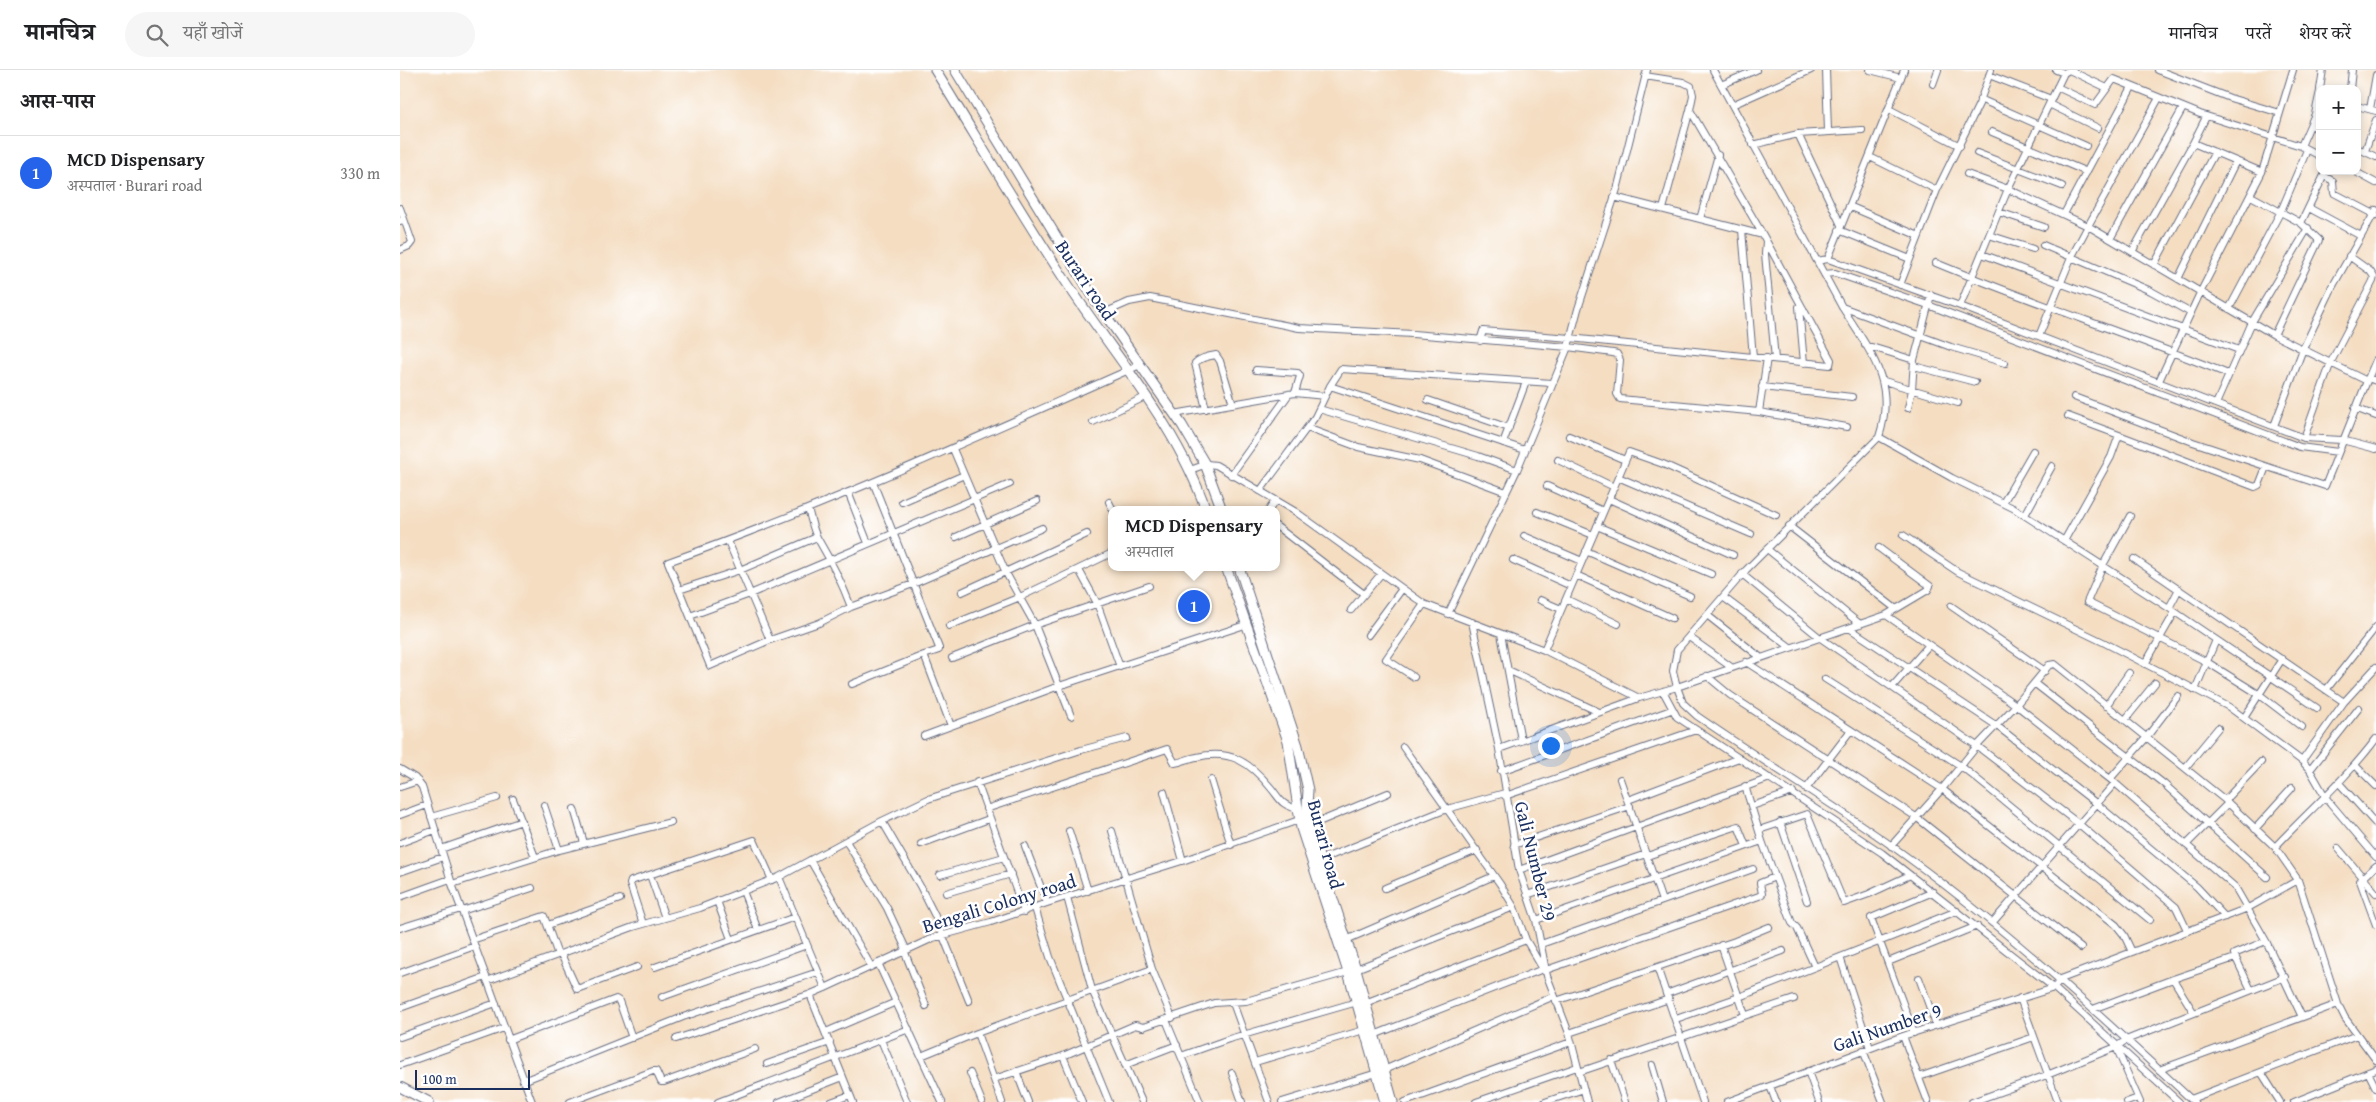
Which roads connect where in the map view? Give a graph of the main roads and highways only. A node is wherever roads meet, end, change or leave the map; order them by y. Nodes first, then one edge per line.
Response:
1 (935, 70) edge
2 (955, 70) edge
3 (1204, 506) edge
4 (1221, 506) edge
5 (1227, 571) edge
6 (1241, 571) edge
7 (1230, 580) junction
8 (1352, 971) junction
9 (1361, 1003) junction
10 (1380, 1071) junction
11 (400, 1087) edge
12 (429, 1102) edge
13 (1386, 1102) edge
14 (1393, 1102) edge

1 - 3 main road, Burari road
2 - 4 main road, Burari road
5 - 7 main road, Burari road
6 - 7 main road
6 - 8 main road, Burari road
7 - 8 main road, Burari road
8 - 9 main road, Burari road
9 - 10 main road, Burari road
9 - 10 main road, Burari road
10 - 13 main road, Burari road
10 - 14 main road, Burari road
11 - 12 main road

